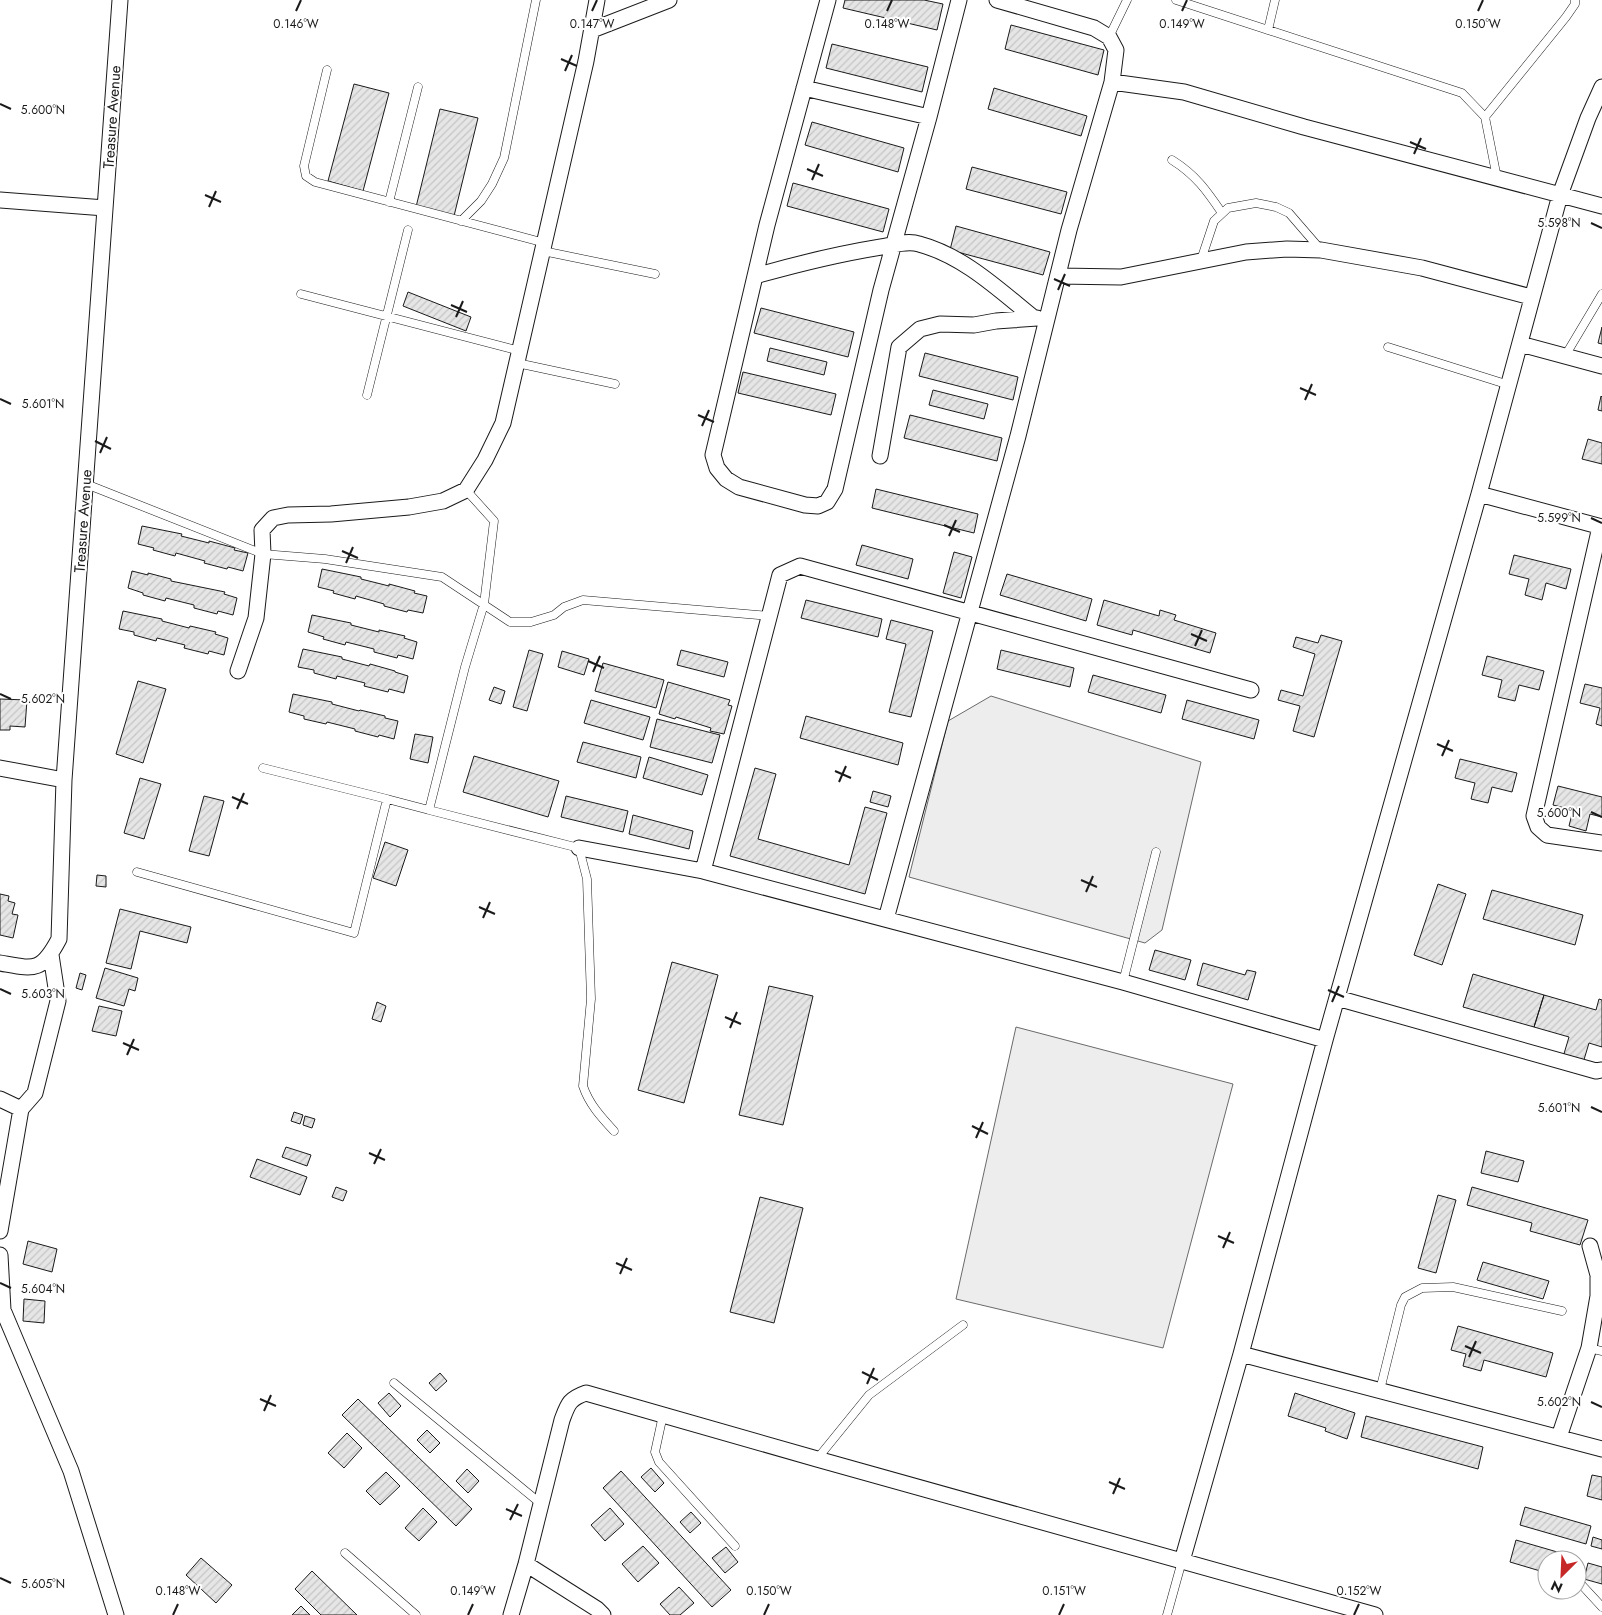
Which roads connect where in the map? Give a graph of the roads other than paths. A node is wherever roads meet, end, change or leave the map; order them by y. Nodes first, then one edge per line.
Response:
1 (120, 0) edge
2 (536, 0) edge
3 (597, 0) edge
4 (669, 0) edge
5 (828, 0) edge
6 (959, 0) edge
7 (997, 0) edge
8 (1127, 0) edge
9 (1176, 0) edge
10 (1275, 0) edge
11 (1575, 0) edge
12 (592, 30) junction
13 (1268, 30) junction
14 (1109, 37) junction
15 (328, 70) dead end
16 (1112, 82) junction
17 (418, 87) dead end
18 (1602, 87) edge
19 (804, 88) junction
20 (930, 117) junction
21 (1485, 117) junction
22 (1595, 120) edge
23 (1172, 160) dead end
24 (1497, 178) junction
25 (1560, 195) junction
26 (0, 200) edge
27 (389, 202) junction
28 (1602, 206) edge
29 (106, 208) junction
30 (1222, 213) junction
31 (460, 221) junction
32 (408, 230) dead end
33 (893, 246) junction
34 (544, 247) junction
35 (1321, 250) junction
36 (1201, 260) junction
37 (655, 274) dead end
38 (755, 276) junction
39 (1059, 276) junction
40 (300, 294) dead end
41 (1602, 294) edge
42 (1531, 297) junction
43 (387, 317) junction
44 (1041, 317) junction
45 (1520, 344) junction
46 (1388, 347) dead end
47 (1566, 356) junction
48 (518, 357) junction
49 (1602, 366) edge
50 (615, 384) dead end
51 (1509, 385) junction
52 (367, 395) dead end
53 (880, 456) dead end
54 (86, 484) junction
55 (466, 490) junction
56 (1479, 494) junction
57 (1601, 527) edge
58 (263, 554) junction
59 (484, 604) junction
60 (969, 612) junction
61 (769, 616) junction
62 (238, 671) dead end
63 (1251, 690) dead end
64 (0, 768) edge
65 (263, 768) dead end
66 (64, 780) junction
67 (387, 800) junction
68 (429, 810) junction
69 (1602, 842) edge
70 (579, 848) junction
71 (1156, 852) dead end
72 (703, 871) junction
73 (137, 872) dead end
74 (886, 919) junction
75 (50, 955) junction
76 (0, 963) edge
77 (1123, 982) junction
78 (1337, 998) junction
79 (1325, 1040) junction
80 (1602, 1070) edge
81 (0, 1100) edge
82 (21, 1109) junction
83 (614, 1131) dead end
84 (0, 1231) edge
85 (1590, 1246) dead end
86 (0, 1256) edge
87 (1562, 1311) dead end
88 (963, 1325) dead end
89 (1595, 1349) edge
90 (1241, 1354) junction
91 (394, 1383) dead end
92 (1380, 1390) junction
93 (663, 1415) junction
94 (1559, 1437) junction
95 (1602, 1449) edge
96 (817, 1459) junction
97 (540, 1503) junction
98 (735, 1546) dead end
99 (345, 1553) dead end
100 (1182, 1561) junction
101 (526, 1564) junction
102 (1587, 1591) edge
103 (1602, 1607) edge
104 (116, 1615) edge
105 (416, 1615) edge
106 (511, 1615) edge
107 (603, 1615) edge
108 (1167, 1615) edge
109 (1375, 1615) edge

1 - 29 street, Treasure Avenue
2 - 31 lane
3 - 12 street
4 - 12 street
5 - 19 street
6 - 20 street
7 - 14 street
8 - 14 lane
9 - 13 lane
10 - 13 lane
11 - 21 lane
12 - 34 street
13 - 21 lane
14 - 16 street
15 - 27 lane
16 - 24 street
16 - 39 street
17 - 27 lane
18 - 22 street
19 - 20 street
19 - 38 street
20 - 33 street
21 - 24 lane
22 - 25 street
23 - 30 lane
24 - 25 street
25 - 28 street
25 - 42 street
26 - 29 street
27 - 31 lane
29 - 54 street, Treasure Avenue
30 - 35 lane
30 - 36 lane
31 - 34 lane
32 - 43 lane
33 - 38 street
33 - 38 street
33 - 44 street
34 - 37 lane
34 - 48 street
35 - 36 street
35 - 42 street
36 - 39 street
39 - 44 street
40 - 43 lane
41 - 47 lane
42 - 45 street
43 - 48 lane
43 - 52 lane
44 - 53 street
44 - 60 street
45 - 47 street
45 - 51 street
46 - 51 lane
47 - 49 street
48 - 50 lane
48 - 55 street
51 - 56 street
54 - 58 lane
54 - 66 street, Treasure Avenue
55 - 58 street
55 - 59 lane
56 - 57 street
56 - 78 street
57 - 69 street
58 - 59 lane
58 - 62 street
59 - 61 lane
59 - 68 lane
60 - 61 street
60 - 63 street
60 - 74 street
61 - 72 street
64 - 66 street
65 - 67 lane
66 - 75 street, Treasure Avenue
67 - 68 lane
67 - 73 lane
68 - 70 lane
70 - 72 street
70 - 83 lane
71 - 77 lane
72 - 74 street
74 - 77 street
75 - 76 street
75 - 82 street
77 - 79 street
78 - 79 street
78 - 80 street
79 - 90 street
81 - 82 street
82 - 84 street
85 - 89 street
86 - 104 street
87 - 92 lane
88 - 96 lane
89 - 94 street
90 - 92 street
90 - 100 street
91 - 97 lane
92 - 94 street
93 - 96 street
93 - 97 street
93 - 98 lane
94 - 95 street
96 - 100 street
97 - 101 street
99 - 105 lane
100 - 108 lane
100 - 109 street
101 - 106 street
101 - 107 street
102 - 103 lane

